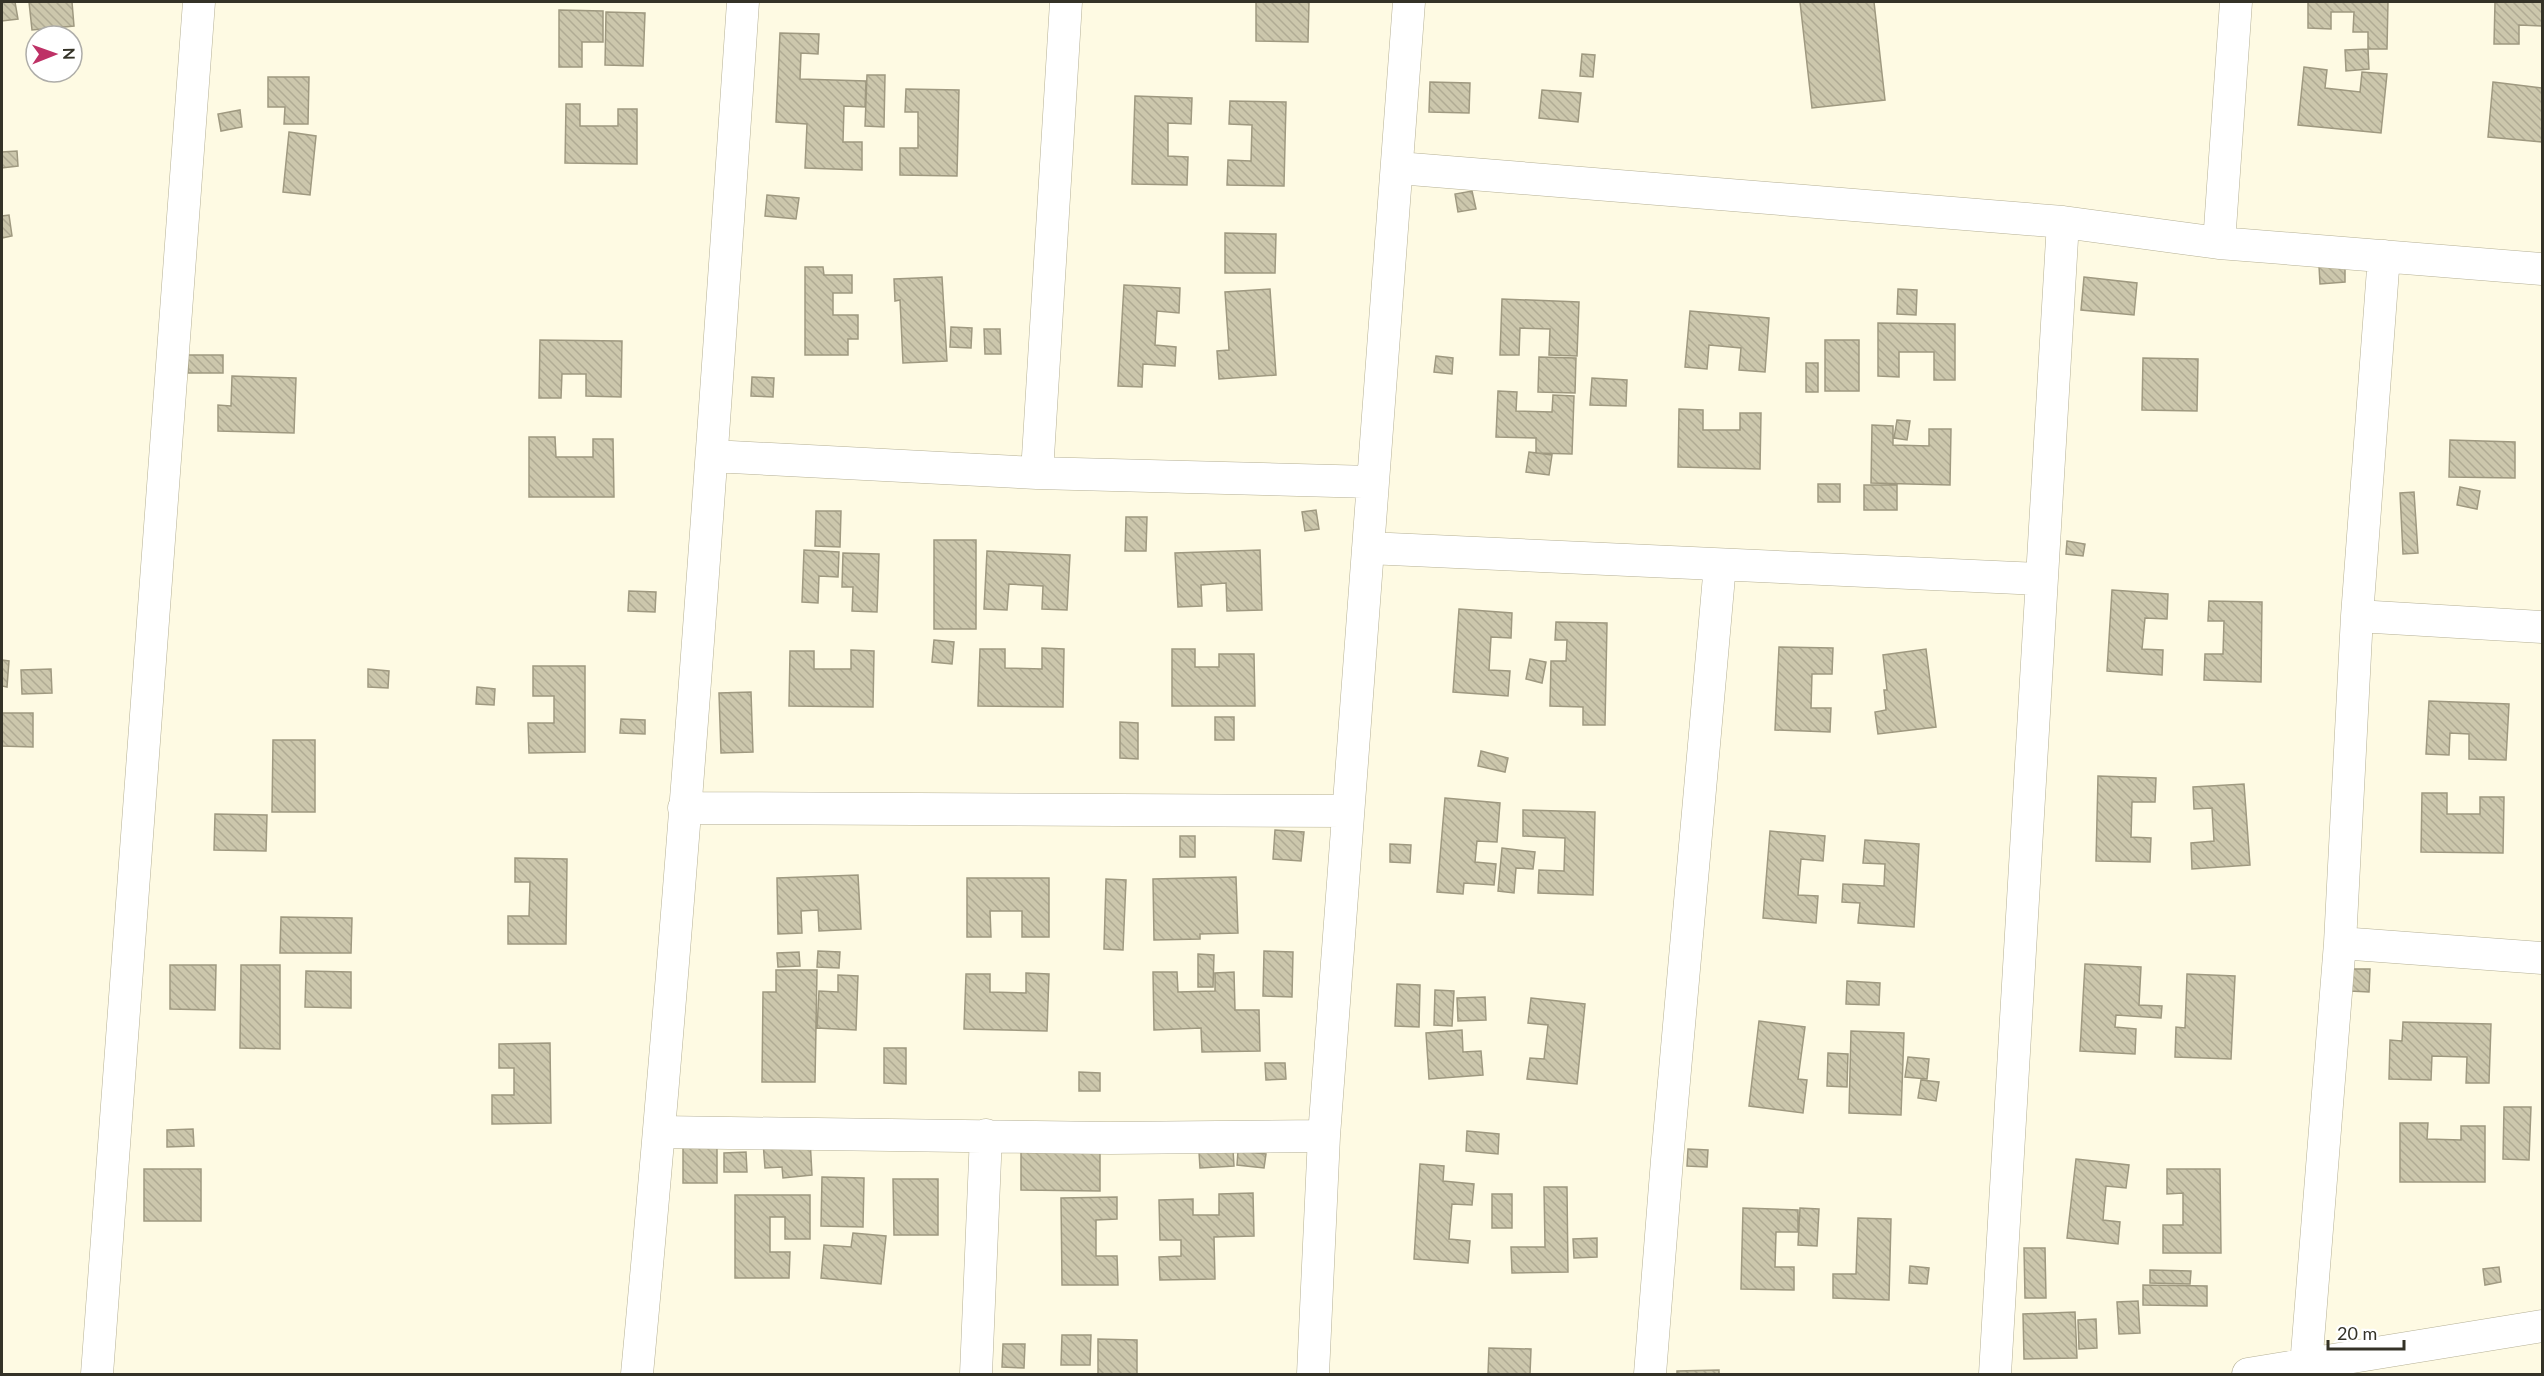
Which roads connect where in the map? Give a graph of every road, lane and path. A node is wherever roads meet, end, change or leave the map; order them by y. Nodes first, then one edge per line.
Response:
1 (199, 2) edge
2 (743, 2) edge
3 (1066, 2) edge
4 (1409, 2) edge
5 (2236, 2) edge
6 (1398, 168) junction
7 (2063, 222) junction
8 (2218, 243) junction
9 (2384, 256) junction
10 (2542, 269) edge
11 (712, 456) junction
12 (1037, 473) junction
13 (1372, 482) junction
14 (1368, 548) junction
15 (1720, 565) junction
16 (2040, 579) junction
17 (2357, 616) junction
18 (2542, 627) edge
19 (684, 808) junction
20 (1347, 811) junction
21 (2340, 943) junction
22 (2542, 958) edge
23 (660, 1132) junction
24 (986, 1135) junction
25 (1324, 1136) junction
26 (2542, 1326) edge
27 (2306, 1365) junction
28 (98, 1374) edge
29 (637, 1374) edge
30 (976, 1374) edge
31 (1313, 1374) edge
32 (1650, 1374) edge
33 (1995, 1374) edge
34 (2248, 1374) edge

1 - 28 street
2 - 11 street
3 - 12 street
4 - 6 street
5 - 8 street
6 - 7 street
6 - 13 street
7 - 8 street
7 - 16 street
8 - 9 street
9 - 10 street
9 - 17 street
11 - 12 street
11 - 19 street
12 - 13 street
13 - 14 street
14 - 15 street
14 - 20 street
15 - 16 street
15 - 32 street
16 - 33 street
17 - 18 street
17 - 21 street
19 - 20 street
19 - 23 street
20 - 25 street
21 - 22 street
21 - 27 street
23 - 24 street
23 - 29 street
24 - 25 street
24 - 30 street
25 - 31 street
26 - 27 street
27 - 34 street

